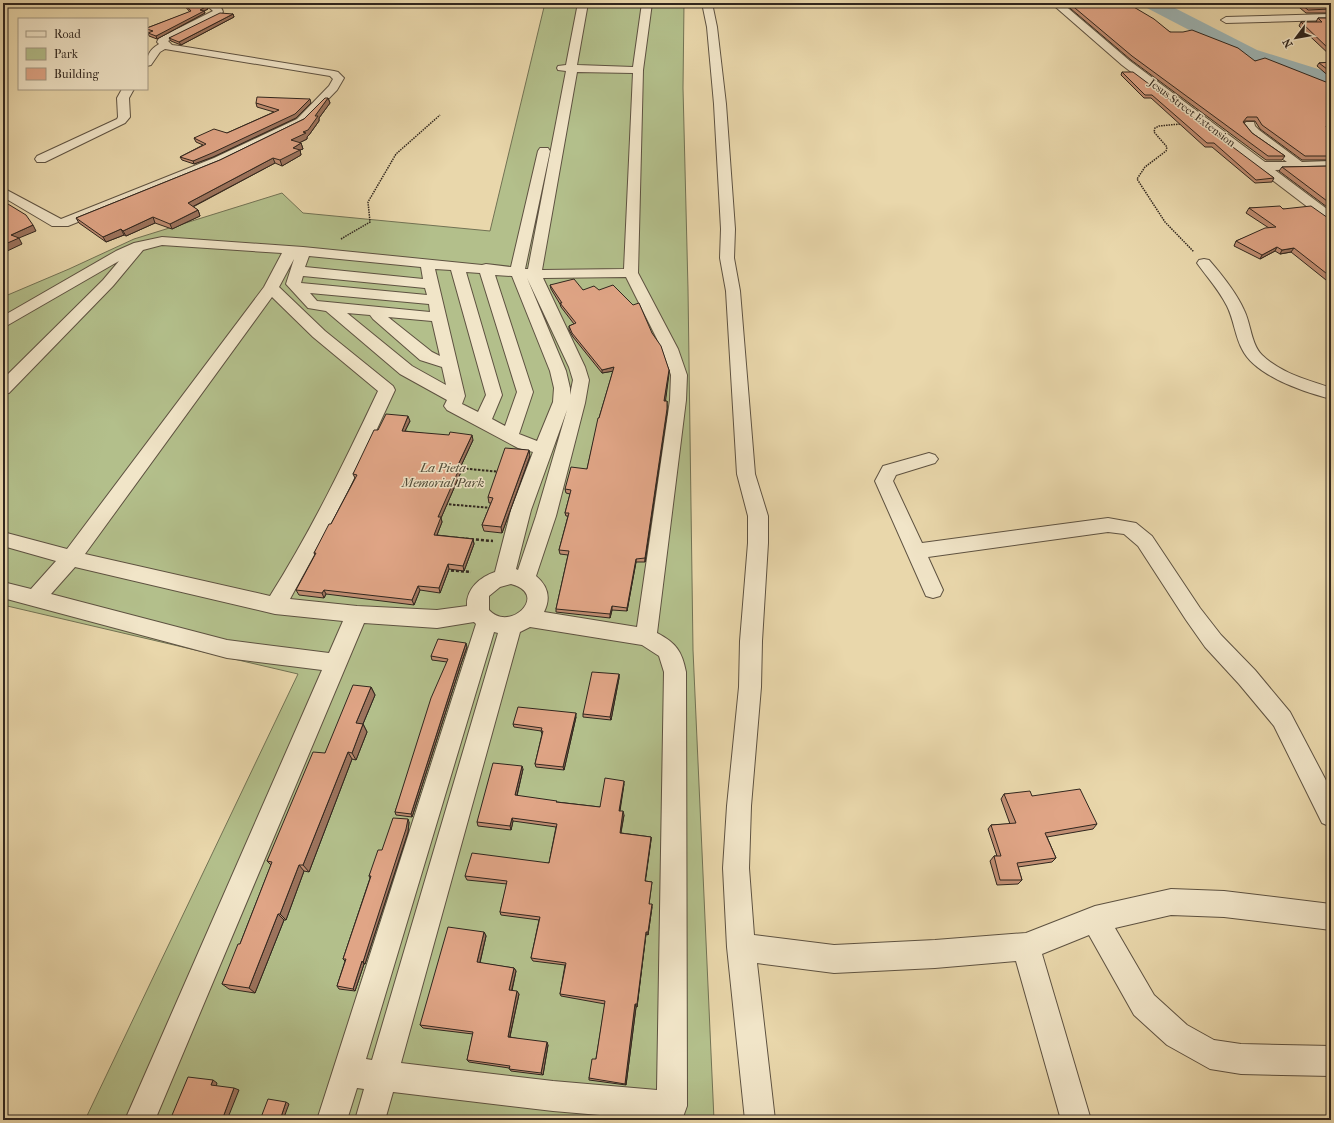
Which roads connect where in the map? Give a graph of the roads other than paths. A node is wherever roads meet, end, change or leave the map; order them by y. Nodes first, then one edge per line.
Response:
1 (209, 3) edge
2 (583, 3) edge
3 (647, 3) edge
4 (707, 3) edge
5 (1056, 3) edge
6 (1327, 17) edge
7 (1226, 20) dead end
8 (166, 45) junction
9 (148, 62) edge
10 (568, 66) junction
11 (638, 70) junction
12 (127, 90) edge
13 (1250, 124) edge
14 (233, 154) junction
15 (41, 159) dead end
16 (246, 159) edge
17 (1299, 165) junction
18 (1331, 165) edge
19 (1264, 166) junction
20 (3, 192) edge
21 (1331, 218) edge
22 (139, 246) junction
23 (302, 251) junction
24 (427, 263) junction
25 (1204, 263) road end
26 (457, 266) junction
27 (486, 268) junction
28 (297, 271) junction
29 (517, 271) junction
30 (630, 273) junction
31 (534, 274) junction
32 (432, 284) junction
33 (295, 287) junction
34 (271, 288) junction
35 (435, 300) junction
36 (332, 307) junction
37 (376, 311) junction
38 (415, 315) junction
39 (439, 317) junction
40 (3, 322) edge
41 (443, 334) junction
42 (449, 363) junction
43 (581, 380) junction
44 (561, 382) junction
45 (3, 389) edge
46 (1331, 394) edge
47 (456, 398) junction
48 (482, 422) junction
49 (510, 436) junction
50 (543, 449) junction
51 (929, 459) dead end
52 (3, 539) edge
53 (916, 551) junction
54 (71, 558) junction
55 (504, 576) junction
56 (526, 579) junction
57 (3, 590) edge
58 (933, 590) dead end
59 (36, 598) junction
60 (275, 606) junction
61 (357, 614) junction
62 (502, 619) junction
63 (646, 636) junction
64 (336, 663) junction
65 (1331, 815) edge
66 (1331, 917) edge
67 (1095, 919) junction
68 (740, 947) junction
69 (1026, 947) junction
70 (379, 971) junction
71 (412, 975) junction
72 (1331, 1061) edge
73 (348, 1072) junction
74 (384, 1075) junction
75 (673, 1113) edge
76 (140, 1120) edge
77 (332, 1120) edge
78 (370, 1120) edge
79 (760, 1120) edge
80 (1076, 1120) edge

1 - 8 street
2 - 10 street
3 - 11 street
4 - 68 street
5 - 19 street, Jesus Street Extension
6 - 7 street
8 - 9 street
8 - 14 street
10 - 11 street
10 - 29 street
10 - 31 street
11 - 30 street
12 - 15 street
13 - 17 street
14 - 16 street
14 - 20 street
17 - 18 street
17 - 19 street
19 - 21 street, Jesus Street Extension
22 - 23 street
22 - 40 street
22 - 45 street
23 - 24 street
23 - 28 street
23 - 34 street
24 - 26 street
24 - 32 street
25 - 46 street
26 - 27 street
26 - 48 street
27 - 29 street
27 - 49 street
28 - 32 street
28 - 33 street
29 - 31 street
29 - 44 street
30 - 31 street
30 - 63 street
31 - 43 street
32 - 35 street
33 - 35 street
33 - 36 street
34 - 54 street
34 - 60 street
35 - 39 street
36 - 37 street
36 - 47 street
37 - 38 street
37 - 42 street
38 - 39 street
38 - 41 street
39 - 41 street
41 - 42 street
42 - 47 street
43 - 44 street
43 - 56 street
44 - 50 street
47 - 48 street
48 - 49 street
49 - 50 street
50 - 55 street
51 - 53 street
52 - 54 street
53 - 58 street
53 - 65 street
54 - 59 street
54 - 60 street
55 - 56 street
55 - 62 street
56 - 62 street
57 - 59 street
59 - 64 street
60 - 61 street
61 - 62 street
61 - 64 street
62 - 63 street
62 - 70 street
62 - 71 street
63 - 75 street
64 - 76 street
66 - 67 street
67 - 69 street
67 - 72 street
68 - 69 street
68 - 79 street
69 - 80 street
70 - 71 street
70 - 73 street
71 - 74 street
73 - 74 street
73 - 77 street
74 - 75 street
74 - 78 street

